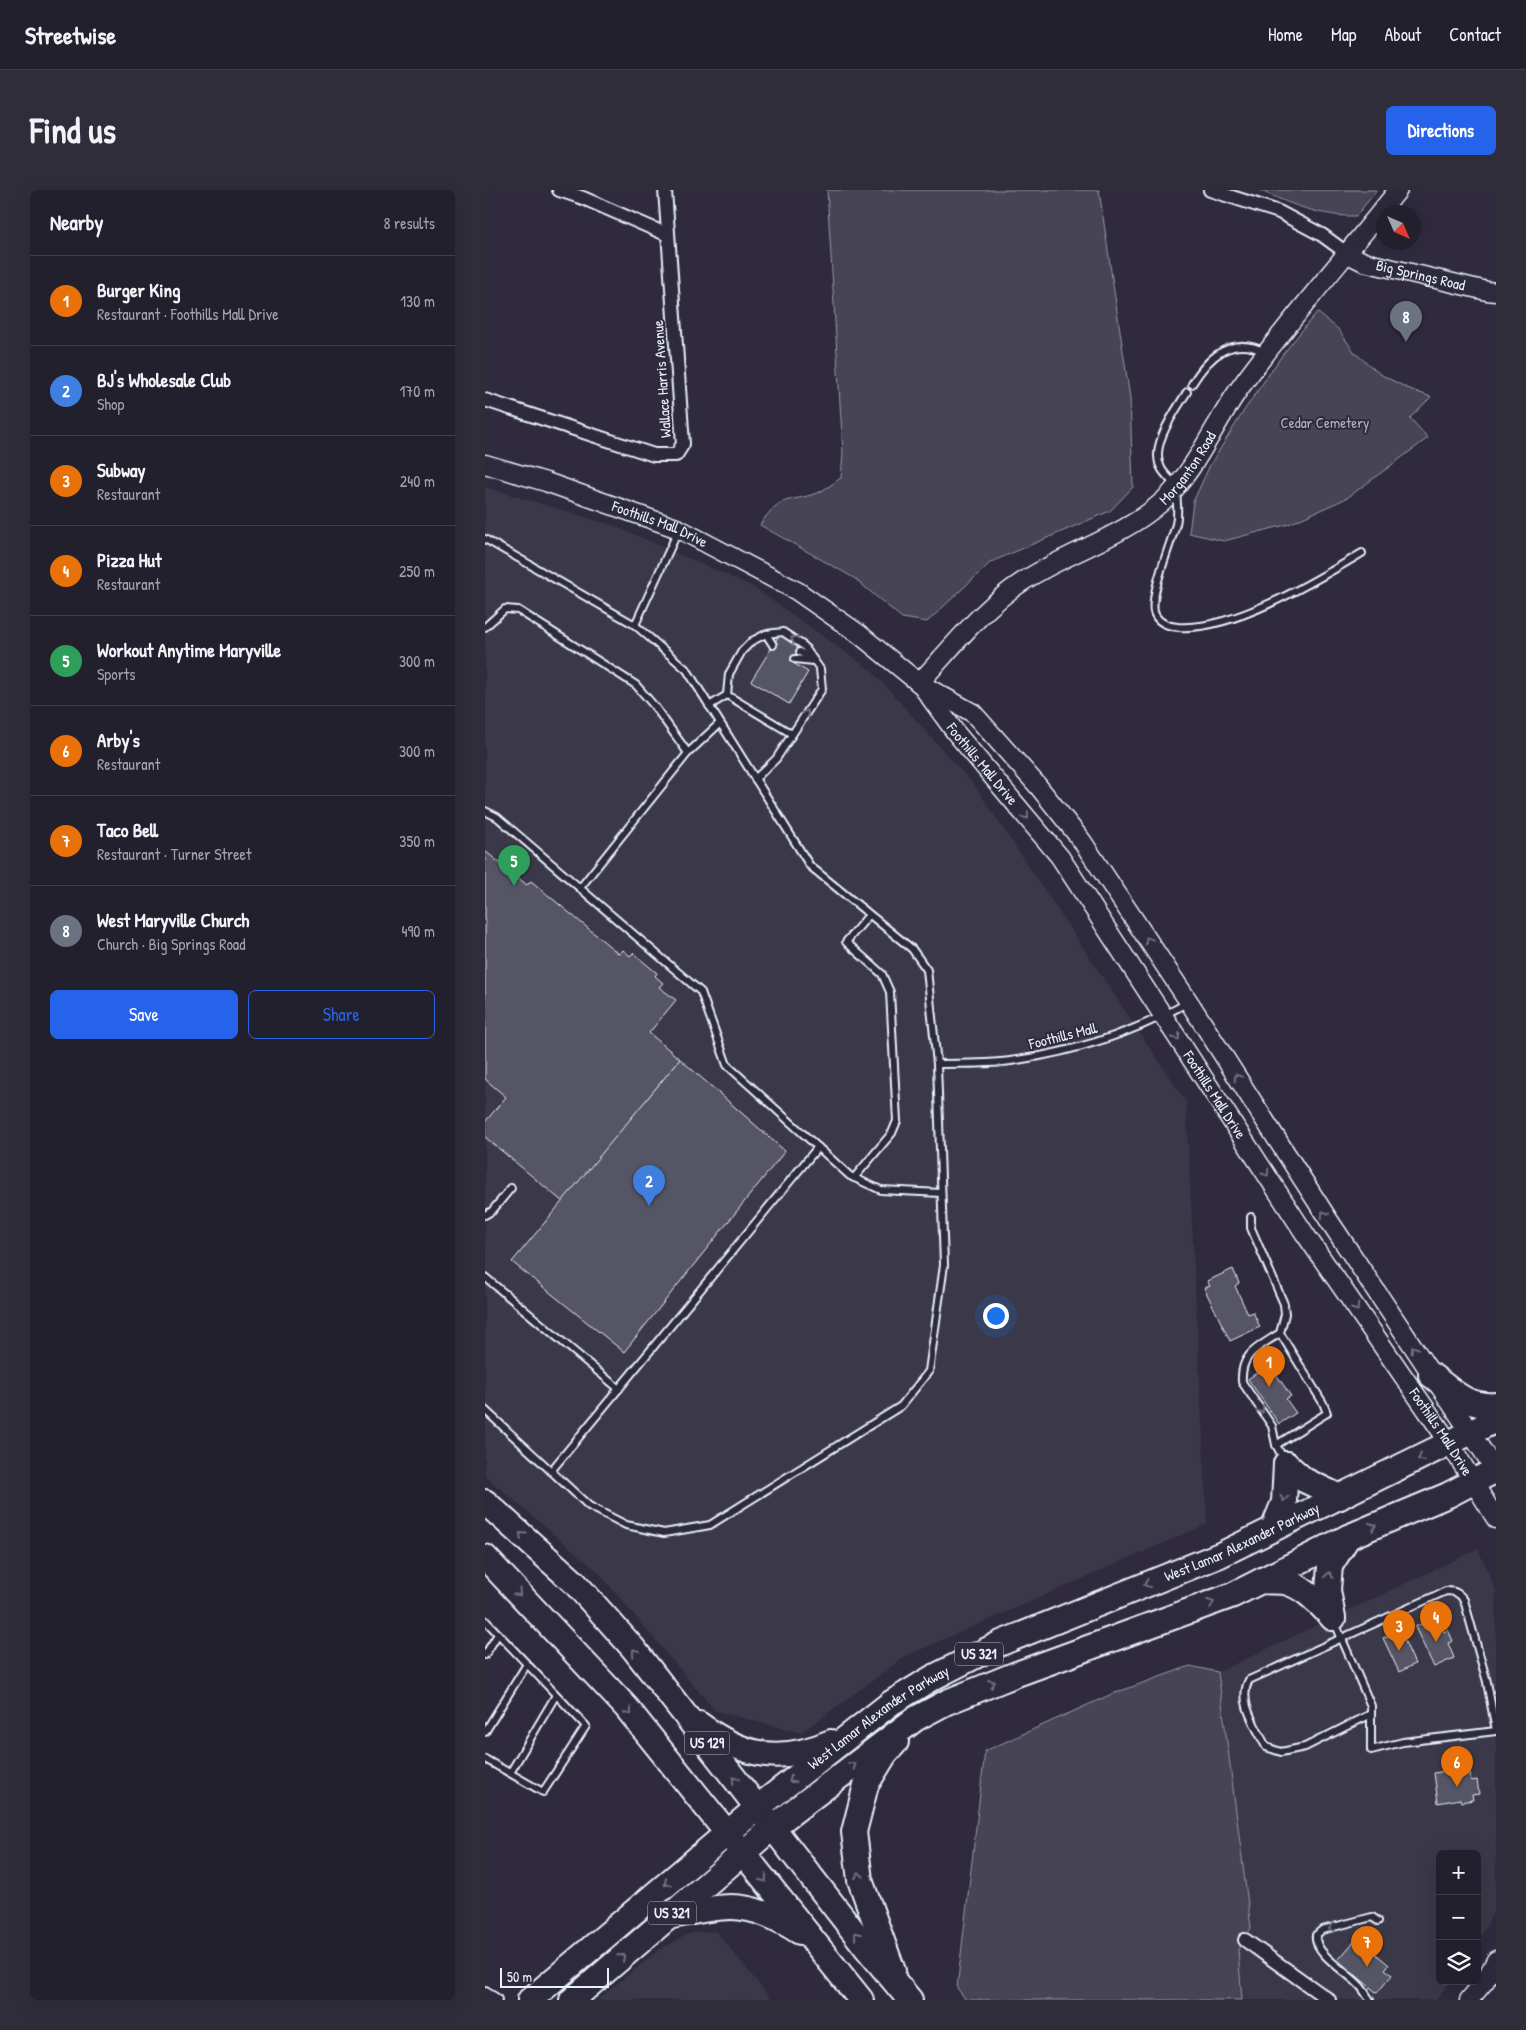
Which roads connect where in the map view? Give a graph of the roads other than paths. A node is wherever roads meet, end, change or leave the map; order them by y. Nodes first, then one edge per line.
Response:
1 (559, 190) edge
2 (665, 190) edge
3 (1210, 190) edge
4 (1398, 190) edge
5 (668, 235) junction
6 (1348, 254) junction
7 (1496, 292) edge
8 (1266, 352) junction
9 (1192, 384) dead end
10 (1187, 392) dead end
11 (485, 400) edge
12 (485, 464) edge
13 (1176, 486) junction
14 (679, 529) junction
15 (485, 539) edge
16 (1362, 553) dead end
17 (635, 625) junction
18 (485, 627) edge
19 (766, 634) junction
20 (777, 638) dead end
21 (773, 645) dead end
22 (800, 652) dead end
23 (795, 659) dead end
24 (814, 661) junction
25 (919, 683) junction
26 (727, 695) junction
27 (709, 706) junction
28 (720, 723) junction
29 (792, 734) junction
30 (688, 753) junction
31 (755, 779) junction
32 (485, 811) edge
33 (579, 888) junction
34 (869, 915) junction
35 (1189, 1002) junction
36 (1163, 1016) junction
37 (937, 1064) junction
38 (818, 1147) junction
39 (854, 1178) junction
40 (511, 1188) dead end
41 (941, 1193) junction
42 (485, 1215) edge
43 (1251, 1217) dead end
44 (485, 1277) edge
45 (1280, 1332) junction
46 (1431, 1375) junction
47 (619, 1389) junction
48 (1496, 1405) edge
49 (485, 1410) edge
50 (1496, 1420) edge
51 (1460, 1438) junction
52 (1281, 1454) junction
53 (1496, 1470) edge
54 (551, 1471) junction
55 (1474, 1482) junction
56 (1340, 1497) junction
57 (485, 1502) edge
58 (1496, 1519) edge
59 (1273, 1529) junction
60 (1349, 1537) junction
61 (485, 1557) edge
62 (1261, 1581) junction
63 (485, 1620) edge
64 (1337, 1629) junction
65 (499, 1634) junction
66 (485, 1655) edge
67 (527, 1664) junction
68 (556, 1695) junction
69 (682, 1711) junction
70 (1371, 1714) junction
71 (915, 1719) junction
72 (1496, 1731) edge
73 (485, 1732) edge
74 (849, 1735) junction
75 (485, 1759) edge
76 (510, 1773) junction
77 (757, 1808) junction
78 (773, 1827) junction
79 (727, 1832) junction
80 (743, 1853) junction
81 (668, 1917) junction
82 (1378, 1921) dead end
83 (809, 1937) junction
84 (1245, 1940) dead end
85 (1496, 1960) edge
86 (905, 1993) edge
87 (485, 1994) edge
88 (495, 2000) edge
89 (530, 2000) edge
90 (572, 2000) edge
91 (861, 2000) edge
92 (1329, 2000) edge
93 (1370, 2000) edge
94 (1469, 2000) edge

1 - 5 street
2 - 5 street, Wallace Harris Avenue
3 - 6 street
4 - 6 main road, Morganton Road
5 - 11 street, Wallace Harris Avenue
6 - 7 main road, Big Springs Road
6 - 8 main road, Morganton Road
8 - 9 lane
8 - 13 main road, Morganton Road
10 - 13 lane
12 - 14 main road, Foothills Mall Drive
13 - 16 lane
13 - 25 main road, Morganton Road
14 - 17 lane
14 - 25 main road, Foothills Mall Drive
15 - 17 lane
17 - 27 lane
18 - 30 lane
19 - 20 lane
19 - 21 lane
24 -> 19 lane
19 - 26 lane
22 - 24 lane
23 - 24 lane
29 -> 24 lane
35 -> 25 main road, Foothills Mall Drive
25 -> 36 main road, Foothills Mall Drive
26 - 27 lane
26 - 29 lane
27 - 28 lane
28 - 30 lane
28 - 31 lane
29 - 31 lane
30 - 33 lane
31 - 34 lane
32 - 33 lane
33 - 38 lane
34 - 37 lane
34 - 39 lane
35 - 36 lane, Foothills Mall
46 -> 35 main road, Foothills Mall Drive
36 - 37 lane, Foothills Mall
36 -> 51 main road, Foothills Mall Drive
37 - 41 lane
38 - 39 lane
38 - 47 lane
39 - 41 lane
40 - 42 lane
41 - 54 lane
43 - 45 lane
44 - 47 lane
45 -> 52 lane
45 - 52 lane
46 - 48 highway
46 - 51 main road, Foothills Mall Drive
47 - 54 lane
49 - 54 lane
50 - 51 highway, West Lamar Alexander Parkway / US 321
51 - 53 main road, Foothills Mall Drive
51 - 55 main road, Foothills Mall Drive
51 -> 56 highway, West Lamar Alexander Parkway / US 321
52 - 56 highway
52 -> 59 highway
53 - 55 highway, West Lamar Alexander Parkway / US 321
55 - 58 main road, Foothills Mall Drive
60 -> 55 highway, West Lamar Alexander Parkway / US 321
56 - 59 highway, West Lamar Alexander Parkway / US 321
69 -> 57 highway, US 129
59 -> 74 highway, West Lamar Alexander Parkway / US 321
60 - 62 highway, West Lamar Alexander Parkway / US 321
64 -> 60 highway
61 -> 79 highway, US 129
62 - 64 highway
71 -> 62 highway, West Lamar Alexander Parkway / US 321
63 - 65 lane
64 - 70 lane
64 - 70 lane
64 - 72 lane
65 - 66 lane
65 - 67 lane
67 - 68 lane
67 - 73 lane
68 - 76 lane
68 - 76 lane
69 - 74 highway
77 -> 69 highway, US 129
70 - 72 lane
78 -> 71 highway, West Lamar Alexander Parkway / US 321
86 -> 71 highway
74 -> 77 highway, West Lamar Alexander Parkway / US 321
75 - 76 lane
77 - 78 highway, US 129
77 - 79 highway, West Lamar Alexander Parkway / US 321
78 - 80 highway, West Lamar Alexander Parkway / US 321
86 -> 78 highway, US 129
79 - 80 highway, US 129
79 -> 89 highway, West Lamar Alexander Parkway / US 321
80 - 81 highway, West Lamar Alexander Parkway / US 321
80 -> 83 highway, US 129
81 - 83 highway
90 -> 81 highway, West Lamar Alexander Parkway / US 321
82 -> 93 lane
83 - 91 highway, US 129
84 - 92 street
85 - 94 main road
87 - 88 street

